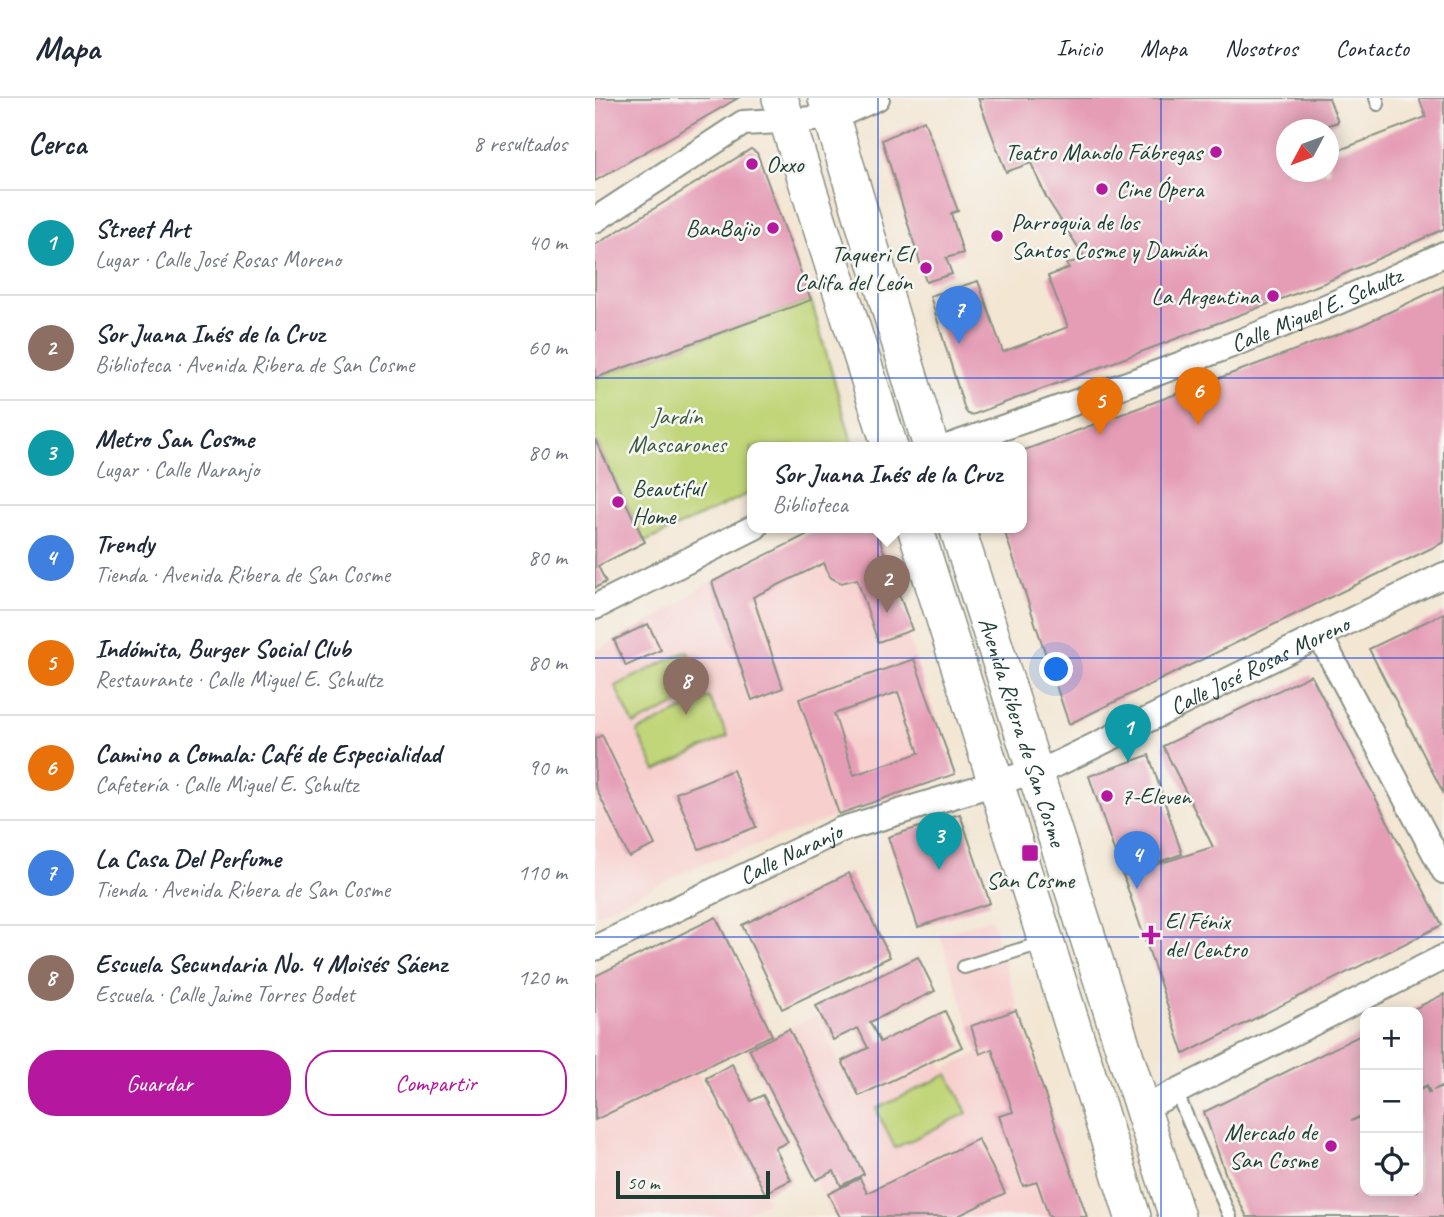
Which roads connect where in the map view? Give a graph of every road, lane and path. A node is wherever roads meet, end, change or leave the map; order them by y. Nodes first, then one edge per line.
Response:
1 (877, 98) edge
2 (829, 108) edge
3 (783, 109) edge
4 (595, 220) edge
5 (1444, 254) edge
6 (888, 442) edge
7 (929, 442) edge
8 (962, 442) edge
9 (747, 531) edge
10 (917, 533) edge
11 (959, 533) edge
12 (1444, 575) edge
13 (595, 607) edge
14 (1320, 636) junction
15 (1034, 771) junction
16 (996, 783) junction
17 (1444, 871) edge
18 (1046, 942) junction
19 (595, 948) edge
20 (1444, 957) edge
21 (964, 967) dead end
22 (1177, 1094) junction
23 (1142, 1109) junction
24 (1133, 1217) edge
25 (1177, 1217) edge
26 (1230, 1217) edge

1 - 2 street
2 - 3 street
2 - 7 main road
3 - 4 street
3 - 6 main road
5 - 8 street, Calle Miguel E. Schultz
9 - 13 street
10 - 16 main road, Avenida Ribera de San Cosme
11 - 15 main road, Avenida Ribera de San Cosme
12 - 14 street, Calle José Rosas Moreno
14 - 15 street, Calle José Rosas Moreno
14 - 17 street
15 - 16 street, Calle José Rosas Moreno
15 - 23 main road, Avenida Ribera de San Cosme
16 - 18 main road, Avenida Ribera de San Cosme
16 - 19 street, Calle Naranjo
18 - 21 lane
18 - 24 main road, Avenida Ribera de San Cosme
20 - 22 street
22 - 23 street
22 - 26 lane
23 - 25 main road, Avenida Ribera de San Cosme

